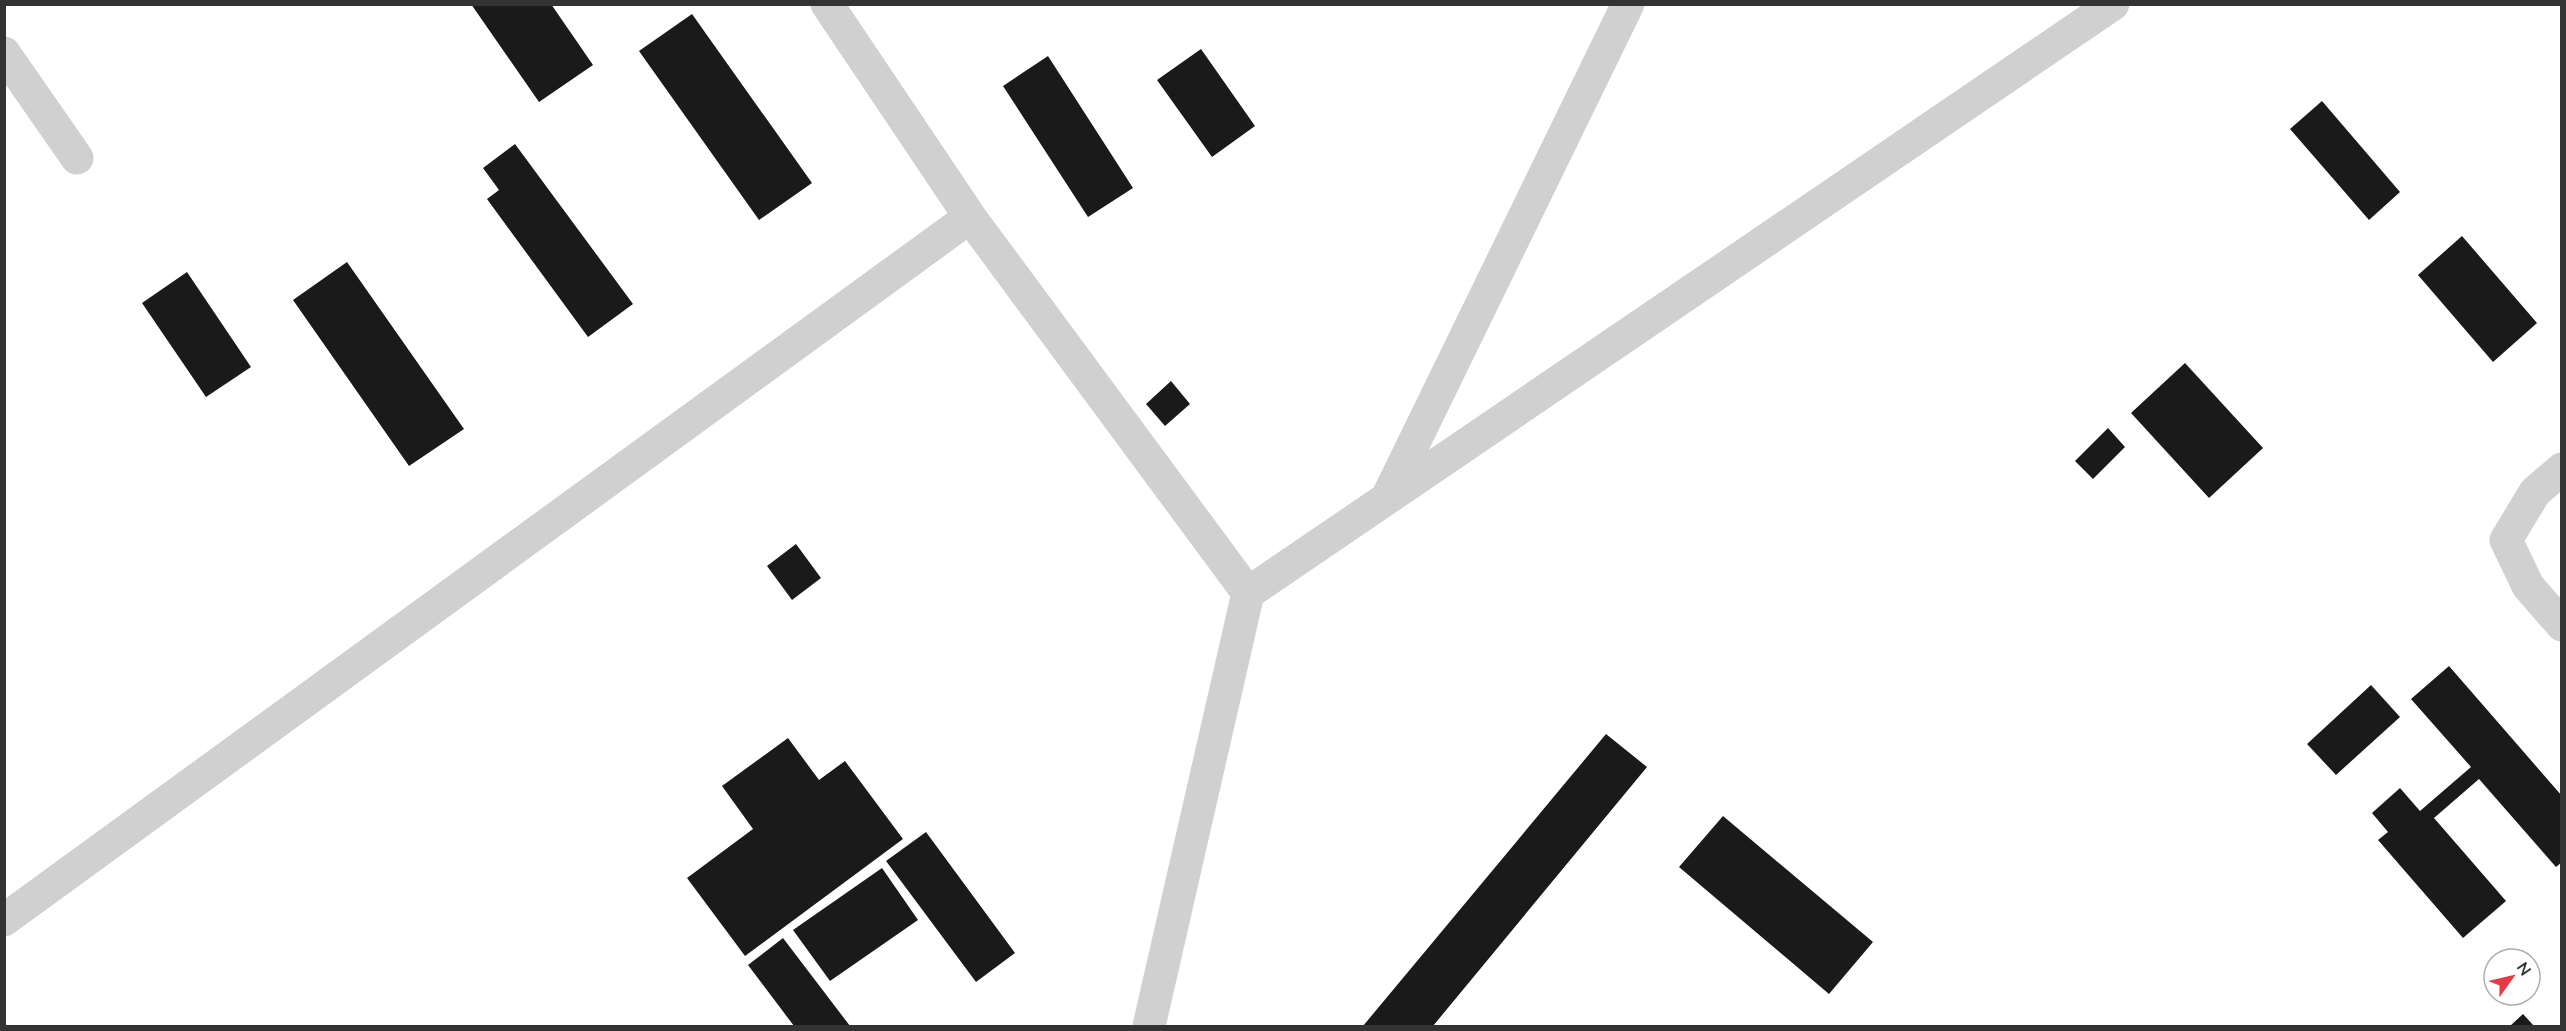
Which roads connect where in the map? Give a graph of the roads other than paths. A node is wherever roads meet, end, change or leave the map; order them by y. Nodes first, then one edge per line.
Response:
1 (827, 4) edge
2 (1628, 4) edge
3 (2114, 4) edge
4 (4, 52) edge
5 (77, 158) dead end
6 (970, 217) junction
7 (2562, 468) edge
8 (1386, 499) junction
9 (1248, 593) junction
10 (2562, 625) edge
11 (4, 920) edge
12 (1149, 1026) edge

1 - 6 street
2 - 8 street
3 - 8 street
4 - 5 street
6 - 9 street
6 - 11 street
7 - 10 street
8 - 9 street
9 - 12 street

